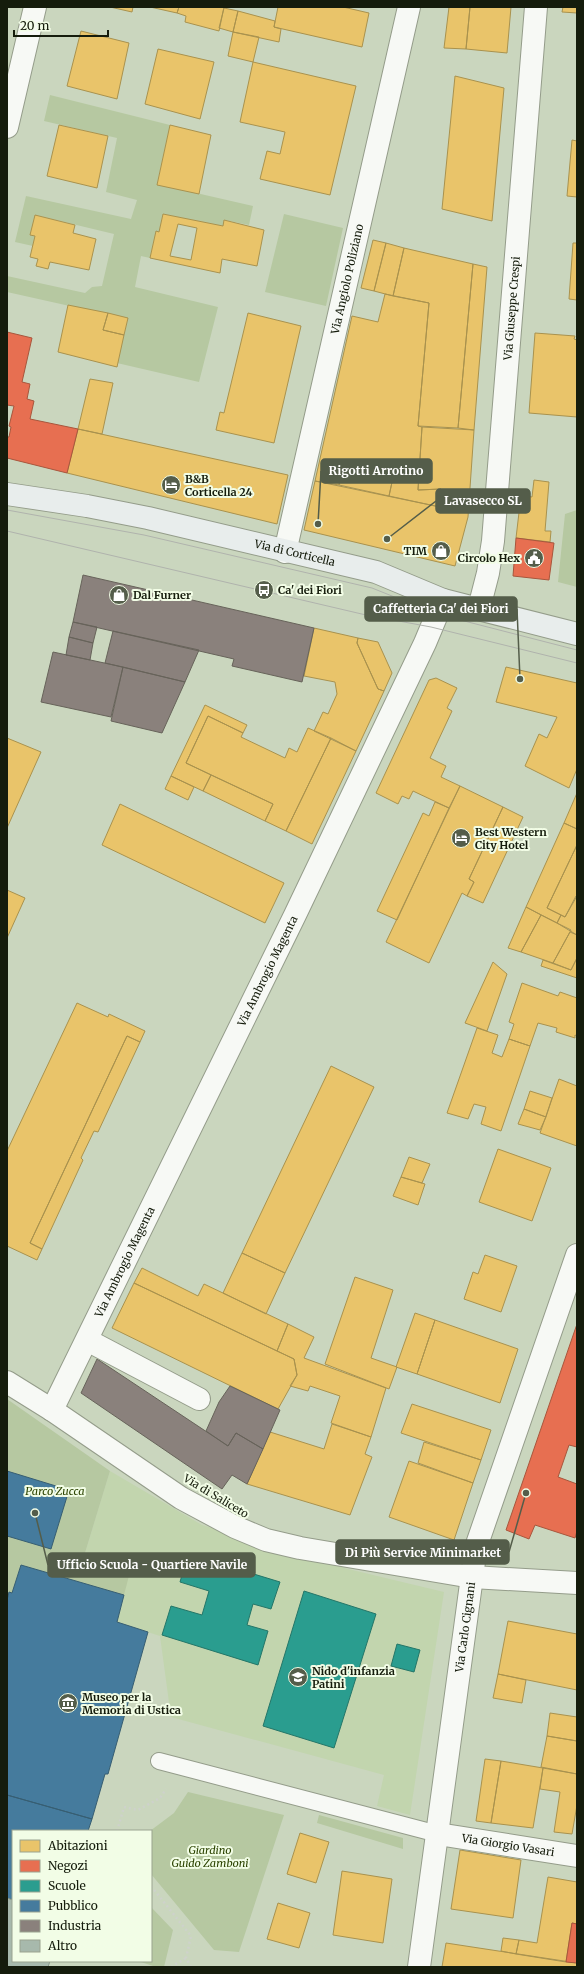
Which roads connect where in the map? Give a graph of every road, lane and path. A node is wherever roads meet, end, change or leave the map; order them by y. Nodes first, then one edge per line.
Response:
1 (36, 7) edge
2 (409, 7) edge
3 (536, 7) edge
4 (7, 127) edge
5 (7, 494) edge
6 (285, 552) junction
7 (442, 600) junction
8 (479, 608) junction
9 (577, 634) edge
10 (577, 1254) edge
11 (86, 1340) junction
12 (7, 1382) edge
13 (199, 1399) dead end
14 (52, 1410) junction
15 (472, 1577) junction
16 (577, 1583) edge
17 (167, 1763) joint
18 (117, 1830) edge
19 (438, 1834) junction
20 (577, 1856) edge
21 (152, 1887) edge
22 (186, 1958) junction
23 (171, 1967) edge
24 (191, 1967) edge
25 (419, 1967) edge

1 - 4 street
2 - 6 street, Via Angiolo Poliziano
3 - 8 street, Via Giuseppe Crespi
5 - 6 main road, Via di Corticella
6 - 7 main road, Via di Corticella
7 - 8 main road, Via di Corticella
7 - 11 street, Via Ambrogio Magenta
8 - 9 main road, Via di Corticella
10 - 15 street, Via Carlo Cignani
11 - 13 street
11 - 14 street, Via Ambrogio Magenta
12 - 14 street, Via di Saliceto
14 - 15 street, Via di Saliceto
15 - 16 street, Via di Saliceto
15 - 19 street, Via Carlo Cignani
17 - 18 path
17 - 19 lane
19 - 20 street, Via Giorgio Vasari
19 - 25 street, Via Carlo Cignani
21 - 22 path
22 - 23 path
22 - 24 path

